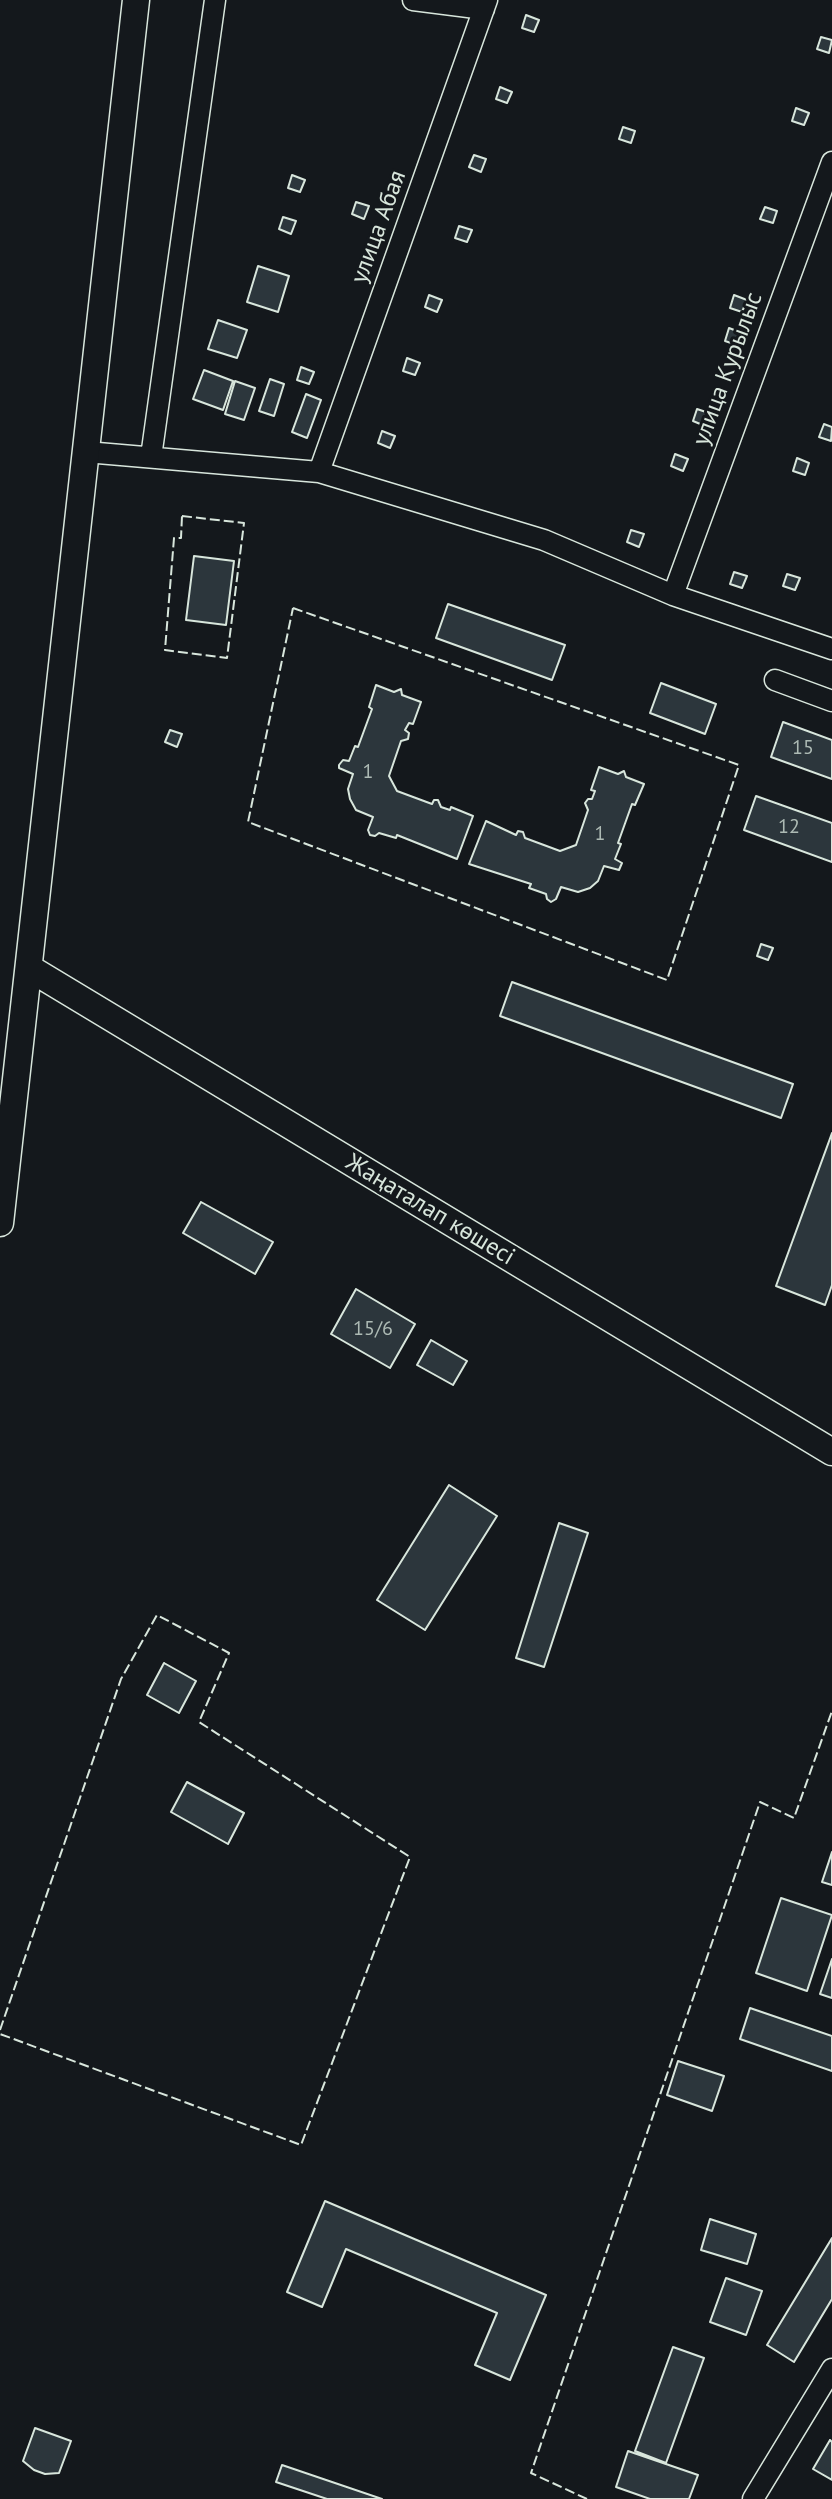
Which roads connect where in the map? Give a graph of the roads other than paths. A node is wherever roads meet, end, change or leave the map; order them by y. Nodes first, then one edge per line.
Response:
1 (136, 0) edge
2 (215, 0) edge
3 (413, 0) edge
4 (486, 5) edge
5 (832, 162) edge
6 (86, 452) junction
7 (151, 457) junction
8 (319, 472) junction
9 (673, 595) junction
10 (832, 649) edge
11 (775, 680) dead end
12 (832, 701) edge
13 (29, 968) junction
14 (0, 1223) edge
15 (832, 1452) edge
16 (832, 2369) edge
17 (753, 2499) edge

1 - 6 main road
2 - 7 street
3 - 4 street
4 - 8 street, улица Абая
5 - 9 street, улица Курылыс
6 - 7 street
6 - 13 main road
7 - 8 street
8 - 9 street
9 - 10 street
11 - 12 street
13 - 14 main road
13 - 15 main road, Жаңаталап көшесі
16 - 17 street

